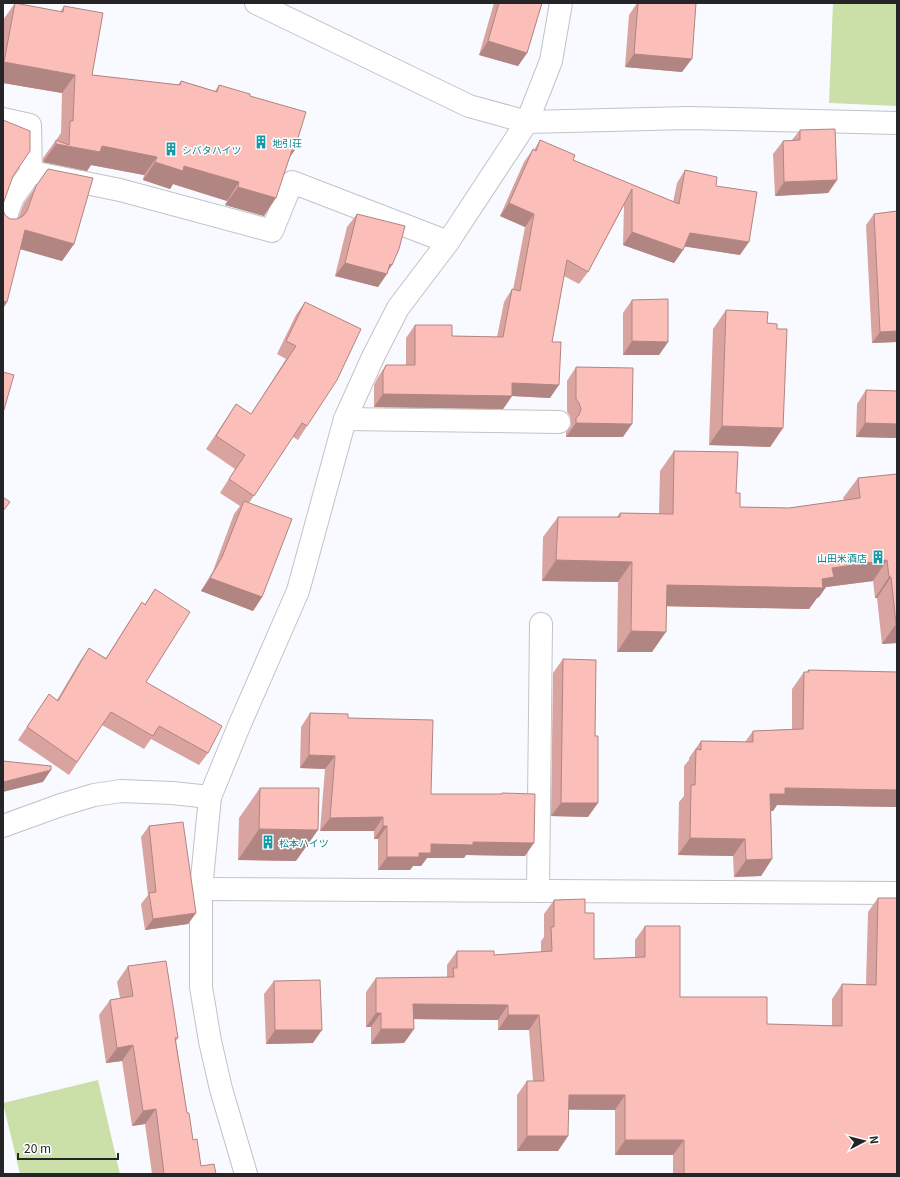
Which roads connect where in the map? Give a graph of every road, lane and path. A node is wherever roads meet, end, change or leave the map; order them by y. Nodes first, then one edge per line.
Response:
1 (256, 3) edge
2 (561, 3) edge
3 (3, 119) edge
4 (527, 122) junction
5 (897, 123) edge
6 (31, 172) junction
7 (3, 224) edge
8 (448, 242) junction
9 (345, 419) junction
10 (559, 422) dead end
11 (541, 624) dead end
12 (210, 797) junction
13 (3, 826) edge
14 (201, 889) junction
15 (538, 891) junction
16 (897, 893) edge
17 (246, 1174) edge

1 - 4 street
2 - 4 street
3 - 6 street
4 - 5 street
4 - 8 street
6 - 7 street
6 - 8 street
8 - 9 street
9 - 10 street
9 - 12 street
11 - 15 street
12 - 13 street
12 - 14 street
14 - 15 street
14 - 17 street
15 - 16 street

